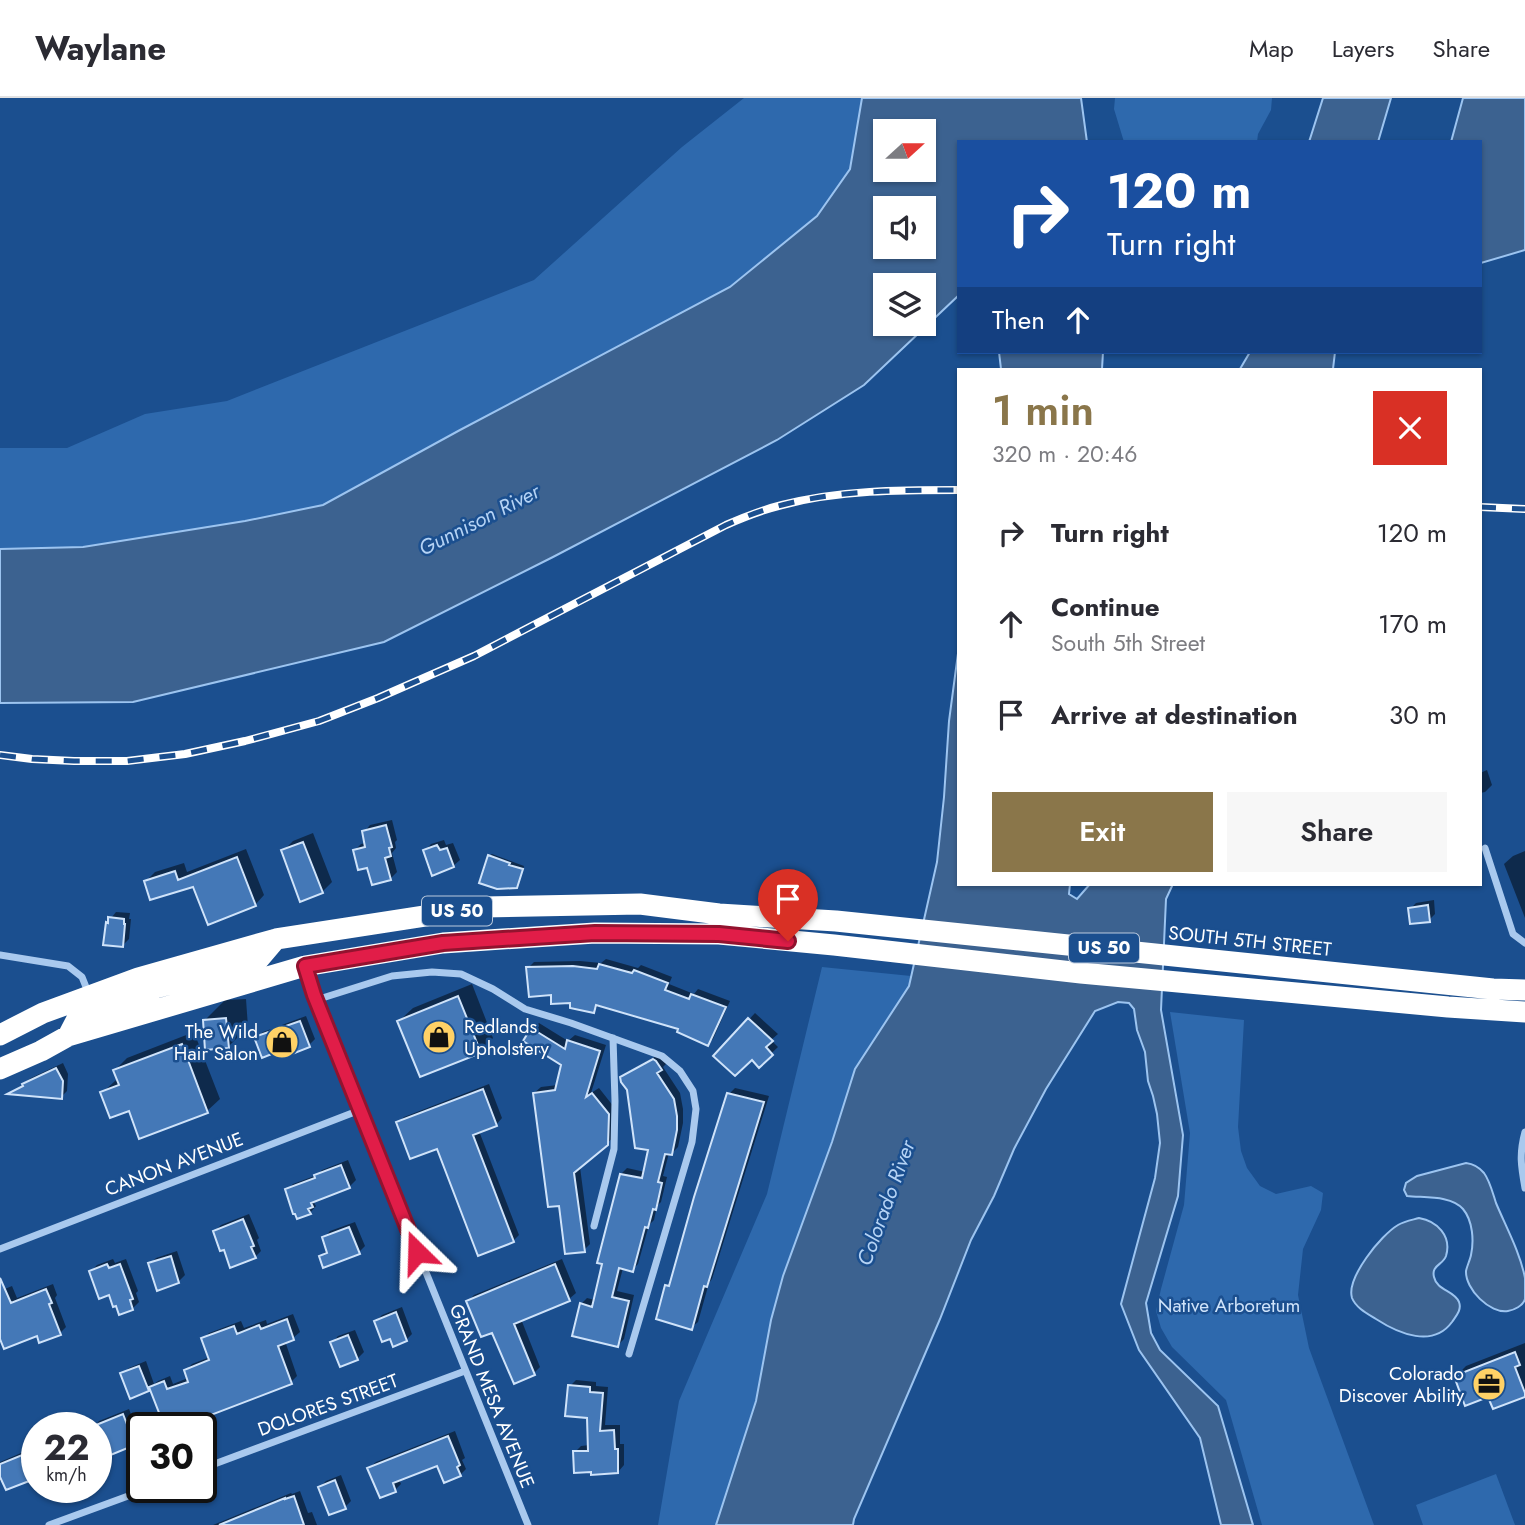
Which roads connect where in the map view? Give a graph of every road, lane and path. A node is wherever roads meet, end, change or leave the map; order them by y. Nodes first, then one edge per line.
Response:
1 (1485, 848) dead end
2 (640, 904) junction
3 (719, 924) junction
4 (276, 939) junction
5 (1525, 943) edge
6 (0, 955) edge
7 (305, 966) junction
8 (1525, 984) edge
9 (1493, 989) junction
10 (1525, 990) edge
11 (90, 996) junction
12 (316, 1000) junction
13 (1525, 1012) edge
14 (43, 1013) junction
15 (0, 1035) edge
16 (68, 1036) junction
17 (614, 1038) junction
18 (0, 1047) edge
19 (0, 1069) edge
20 (360, 1110) junction
21 (1525, 1132) edge
22 (1525, 1188) edge
23 (594, 1226) dead end
24 (0, 1249) edge
25 (629, 1354) dead end
26 (465, 1371) junction
27 (217, 1463) edge
28 (126, 1497) edge
29 (48, 1525) edge
30 (528, 1525) edge

1 - 5 street
2 - 3 highway, US 50
2 - 4 highway, US 50
2 - 7 highway
3 - 7 highway, US 50
3 - 9 highway, SOUTH 5TH STREET / US 50
3 - 13 highway, US 50
4 - 11 highway, US 50
4 - 16 highway
6 - 11 street
7 - 12 street, GRAND MESA AVENUE
7 - 16 highway, US 50
8 - 9 highway
9 - 10 highway, SOUTH 5TH STREET / US 50
11 - 14 highway, US 50
12 - 17 street
12 - 20 street, GRAND MESA AVENUE
14 - 15 highway, US 50
14 - 18 highway
16 - 19 highway, US 50
17 - 23 street
17 - 25 street
20 - 24 street, CANON AVENUE
20 - 26 street, GRAND MESA AVENUE
21 - 22 street
26 - 27 street, DOLORES STREET
26 - 30 street, GRAND MESA AVENUE
28 - 29 street

